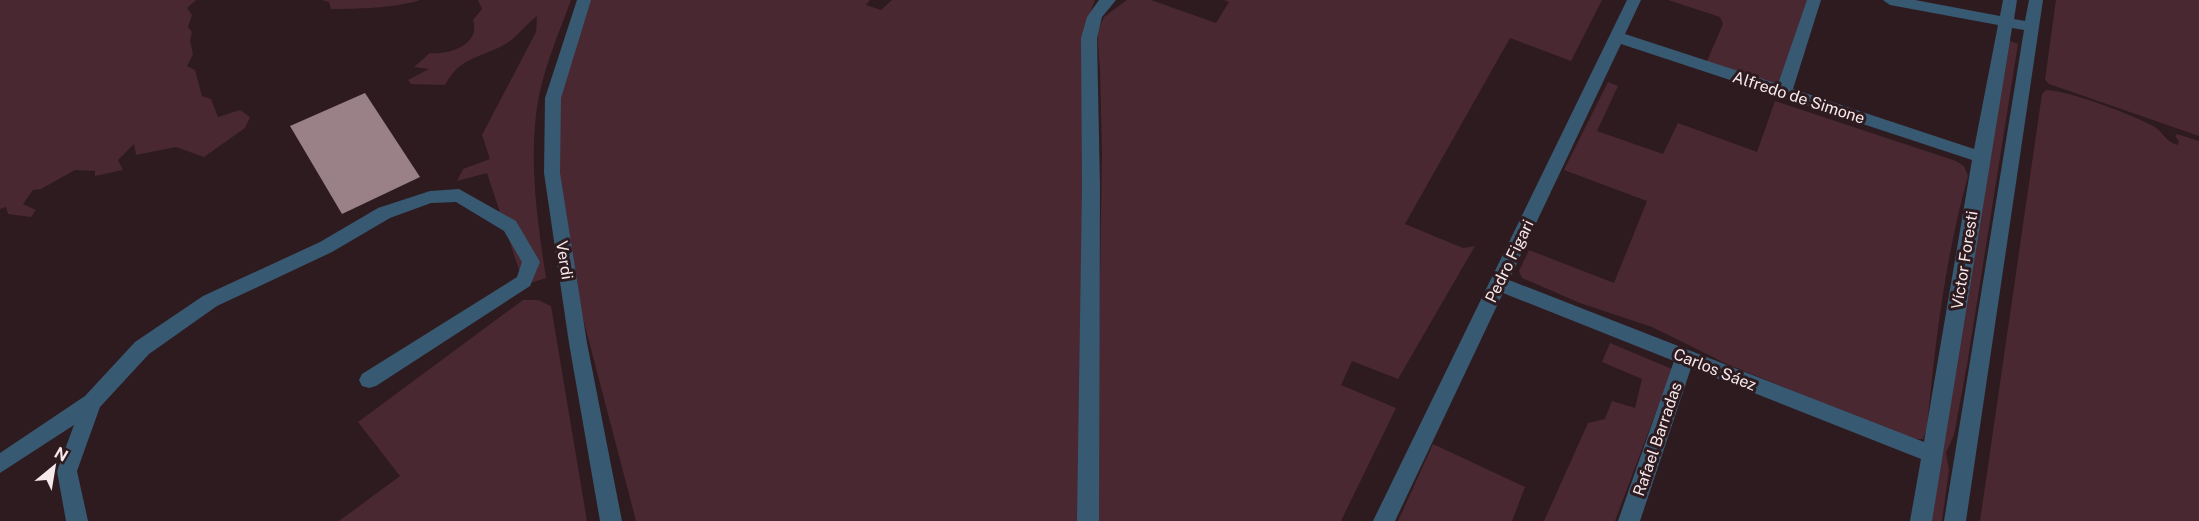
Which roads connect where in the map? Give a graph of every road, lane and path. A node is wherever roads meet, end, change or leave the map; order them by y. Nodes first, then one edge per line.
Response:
1 (584, 0) edge
2 (1109, 0) edge
3 (1634, 0) edge
4 (1814, 0) edge
5 (1890, 0) edge
6 (2010, 0) edge
7 (2036, 0) edge
8 (2006, 22) junction
9 (2032, 27) junction
10 (1617, 37) junction
11 (1784, 92) junction
12 (1981, 157) junction
13 (1498, 283) junction
14 (1685, 358) junction
15 (369, 380) dead end
16 (92, 402) junction
17 (1933, 455) junction
18 (0, 464) edge
19 (77, 521) edge
20 (611, 521) edge
21 (1088, 521) edge
22 (1384, 521) edge
23 (1629, 521) edge
24 (1921, 521) edge
25 (1954, 521) edge

1 - 20 street, Verdi
2 - 21 street
3 - 10 street, Pedro Figari
4 - 11 street
5 - 8 street
6 - 8 street, Víctor Foresti
7 - 9 street, Víctor Foresti
8 - 9 street
8 - 12 street, Víctor Foresti
9 - 25 street, Víctor Foresti
10 - 11 street, Alfredo de Simone
10 - 13 street, Pedro Figari
11 - 12 street, Alfredo de Simone
12 - 17 street, Víctor Foresti
13 - 14 street, Carlos Sáez
13 - 22 street, Pedro Figari
14 - 17 street, Carlos Sáez
14 - 23 street, Rafael Barradas
15 - 16 street
16 - 18 street
16 - 19 street
17 - 24 street, Víctor Foresti

